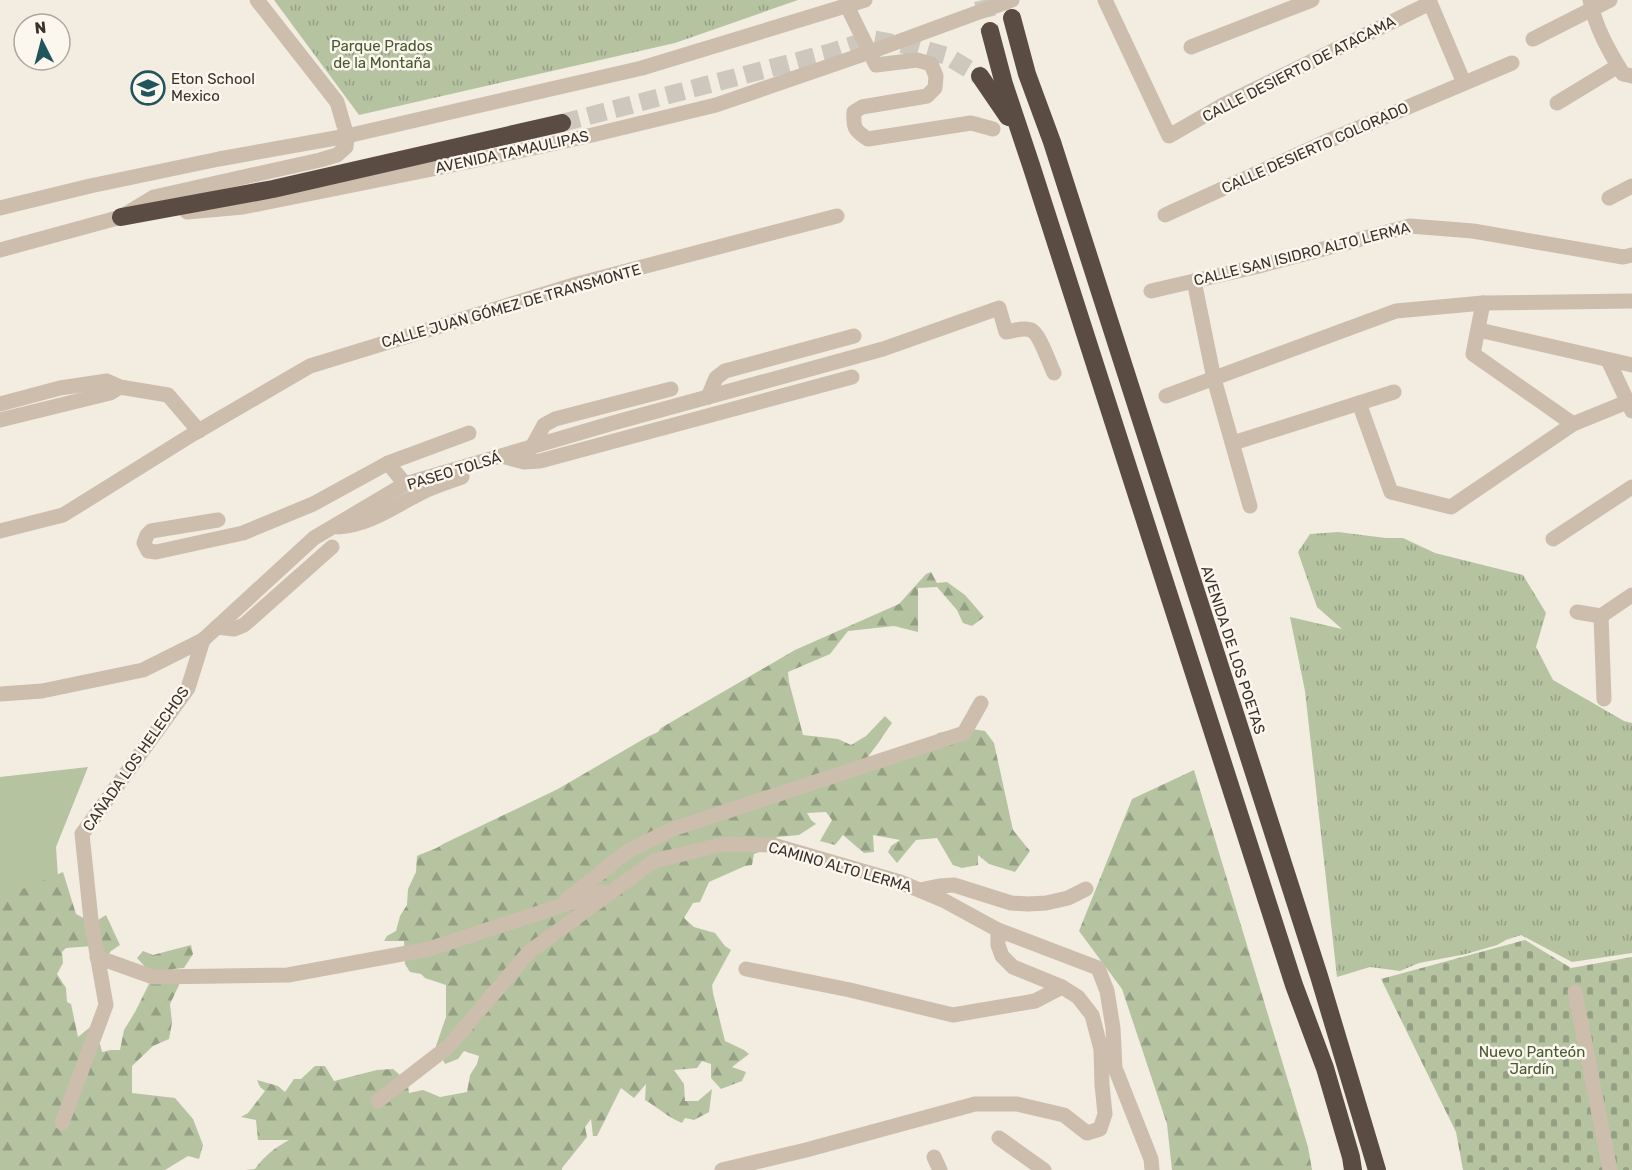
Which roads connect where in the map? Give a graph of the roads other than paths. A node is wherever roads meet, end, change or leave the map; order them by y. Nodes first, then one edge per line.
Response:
1 (257, 0) edge
2 (866, 0) edge
3 (1105, 0) edge
4 (1312, 0) edge
5 (1610, 0) edge
6 (1429, 1) edge
7 (1591, 5) edge
8 (847, 6) junction
9 (1012, 9) edge
10 (990, 31) tunnel mouth
11 (1533, 39) dead end
12 (1191, 47) dead end
13 (870, 52) junction
14 (1512, 63) dead end
15 (1618, 66) junction
16 (980, 76) tunnel mouth
17 (1632, 76) edge
18 (1464, 83) junction
19 (1557, 104) dead end
20 (562, 123) tunnel mouth
21 (993, 129) dead end
22 (1020, 135) junction
23 (347, 136) junction
24 (1632, 186) edge
25 (1609, 198) dead end
26 (0, 208) edge
27 (1165, 215) dead end
28 (837, 216) dead end
29 (121, 217) junction
30 (0, 250) edge
31 (1632, 255) edge
32 (1194, 280) junction
33 (1151, 291) dead end
34 (1632, 301) edge
35 (1483, 303) junction
36 (1479, 330) junction
37 (854, 336) dead end
38 (1608, 360) junction
39 (1632, 365) edge
40 (1054, 374) dead end
41 (852, 377) dead end
42 (1214, 379) junction
43 (120, 387) junction
44 (60, 388) junction
45 (671, 389) dead end
46 (1394, 392) dead end
47 (1166, 396) dead end
48 (708, 397) junction
49 (0, 404) edge
50 (64, 404) junction
51 (1359, 404) junction
52 (1629, 406) edge
53 (0, 420) edge
54 (1573, 424) junction
55 (199, 431) junction
56 (469, 433) dead end
57 (1233, 443) junction
58 (532, 447) junction
59 (502, 456) junction
60 (388, 463) junction
61 (484, 469) dead end
62 (405, 484) junction
63 (1632, 487) edge
64 (1250, 506) dead end
65 (218, 520) dead end
66 (332, 527) junction
67 (0, 531) edge
68 (1553, 539) dead end
69 (332, 547) dead end
70 (1632, 595) edge
71 (1577, 612) dead end
72 (1601, 615) junction
73 (217, 627) junction
74 (203, 640) junction
75 (0, 694) edge
76 (1604, 699) dead end
77 (981, 703) dead end
78 (617, 888) junction
79 (1086, 889) dead end
80 (920, 890) junction
81 (557, 908) junction
82 (998, 930) junction
83 (97, 957) junction
84 (746, 969) dead end
85 (1062, 987) junction
86 (1575, 992) dead end
87 (378, 1101) dead end
88 (62, 1123) dead end
89 (999, 1138) dead end
90 (722, 1170) edge
91 (1044, 1170) edge
92 (1152, 1170) edge
93 (1353, 1170) edge
94 (1377, 1170) edge
95 (1610, 1170) edge

1 - 23 street
2 - 8 street
3 - 6 street, CALLE DESIERTO DE ATACAMA
4 - 12 street
5 - 7 street
6 - 18 street
7 - 11 street
7 - 15 street
8 - 13 street
8 - 23 street
9 - 13 street, AVENIDA TAMAULIPAS
9 - 94 highway, AVENIDA DE LOS POETAS
10 - 22 highway
13 - 21 street
13 - 29 street, AVENIDA TAMAULIPAS
14 - 18 street, CALLE DESIERTO COLORADO
15 - 17 street
15 - 19 street
16 - 22 highway
18 - 27 street, CALLE DESIERTO COLORADO
20 - 29 highway
22 - 93 highway
23 - 26 street
23 - 29 street
24 - 25 street
28 - 55 street, CALLE JUAN GÓMEZ DE TRANSMONTE
29 - 30 street, AVENIDA TAMAULIPAS
31 - 32 street, CALLE SAN ISIDRO ALTO LERMA
32 - 33 street, CALLE SAN ISIDRO ALTO LERMA
32 - 42 street
34 - 35 street
35 - 36 street
35 - 42 street
36 - 38 street
36 - 54 street
37 - 48 street
38 - 39 street
38 - 52 street
40 - 48 street, PASEO TOLSÁ
41 - 59 street
42 - 47 street
42 - 57 street
43 - 44 street
43 - 50 street
43 - 55 street
44 - 49 street
44 - 50 street
45 - 58 street
46 - 51 street
48 - 58 street, PASEO TOLSÁ
50 - 53 street
51 - 54 street
51 - 57 street
52 - 54 street
55 - 67 street, CALLE JUAN GÓMEZ DE TRANSMONTE
56 - 60 street
57 - 64 street
58 - 59 street, PASEO TOLSÁ
59 - 62 street, PASEO TOLSÁ
60 - 62 street
60 - 65 street
61 - 66 street
62 - 66 street, PASEO TOLSÁ
63 - 68 street
66 - 73 street, PASEO TOLSÁ
69 - 73 street
70 - 72 street
71 - 72 street
72 - 76 street
73 - 74 street, PASEO TOLSÁ
74 - 75 street, PASEO TOLSÁ
74 - 83 street, CAÑADA LOS HELECHOS
77 - 81 street
78 - 80 street, CAMINO ALTO LERMA
78 - 81 street
78 - 87 street, CAMINO ALTO LERMA
79 - 80 street
80 - 82 street, CAMINO ALTO LERMA
81 - 83 street
82 - 85 street
82 - 92 street, CAMINO ALTO LERMA
83 - 88 street, CAÑADA LOS HELECHOS
84 - 85 street
85 - 90 street
86 - 95 street
89 - 91 street

